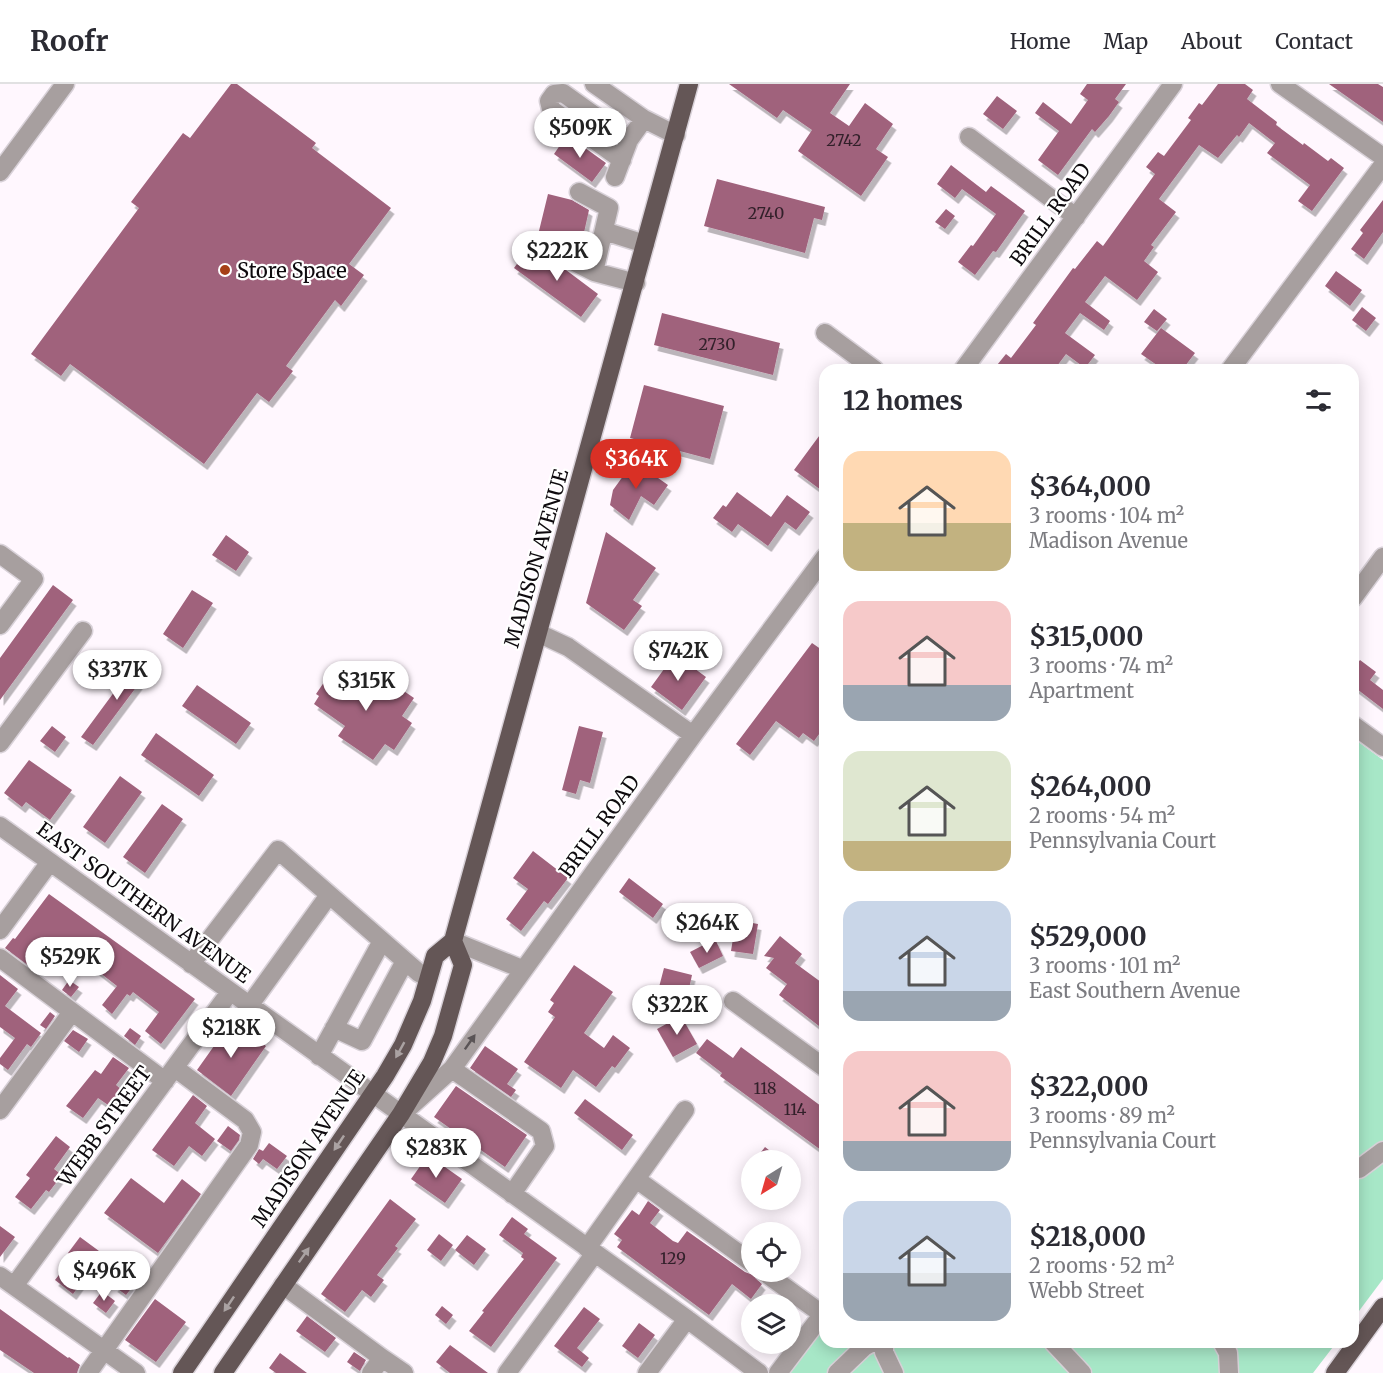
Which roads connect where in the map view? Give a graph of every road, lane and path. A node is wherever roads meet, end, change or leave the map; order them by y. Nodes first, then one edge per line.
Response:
1 (65, 84) edge
2 (594, 84) edge
3 (689, 84) edge
4 (1173, 84) edge
5 (1280, 84) edge
6 (644, 119) junction
7 (676, 135) junction
8 (969, 137) dead end
9 (629, 140) junction
10 (1383, 157) edge
11 (1383, 165) edge
12 (0, 172) edge
13 (579, 192) dead end
14 (1076, 217) junction
15 (604, 231) junction
16 (645, 244) junction
17 (543, 246) dead end
18 (594, 272) junction
19 (636, 283) junction
20 (825, 333) dead end
21 (867, 364) edge
22 (967, 364) edge
23 (1234, 364) edge
24 (0, 554) edge
25 (1383, 557) edge
26 (819, 565) edge
27 (1359, 590) edge
28 (0, 626) edge
29 (82, 631) dead end
30 (538, 633) junction
31 (1359, 729) edge
32 (3, 733) edge
33 (693, 735) junction
34 (1383, 747) edge
35 (0, 826) edge
36 (50, 862) junction
37 (329, 895) junction
38 (0, 930) edge
39 (453, 940) junction
40 (382, 941) junction
41 (0, 958) edge
42 (405, 961) junction
43 (191, 964) junction
44 (522, 969) junction
45 (428, 978) junction
46 (230, 992) junction
47 (733, 1001) dead end
48 (249, 1006) junction
49 (72, 1011) junction
50 (334, 1028) junction
51 (318, 1056) junction
52 (819, 1064) edge
53 (452, 1069) junction
54 (170, 1074) junction
55 (373, 1095) junction
56 (0, 1110) edge
57 (685, 1110) dead end
58 (401, 1114) junction
59 (1383, 1151) edge
60 (1359, 1169) edge
61 (636, 1179) junction
62 (512, 1194) junction
63 (591, 1250) junction
64 (741, 1255) edge
65 (7, 1281) edge
66 (779, 1282) edge
67 (283, 1285) junction
68 (1383, 1307) edge
69 (819, 1310) edge
70 (687, 1319) junction
71 (819, 1320) edge
72 (1359, 1340) edge
73 (863, 1348) edge
74 (884, 1348) edge
75 (1059, 1348) edge
76 (1225, 1348) edge
77 (1353, 1348) edge
78 (104, 1350) junction
79 (382, 1358) junction
80 (88, 1373) edge
81 (136, 1373) edge
82 (182, 1373) edge
83 (223, 1373) edge
84 (370, 1373) edge
85 (404, 1373) edge
86 (507, 1373) edge
87 (647, 1373) edge
88 (759, 1373) edge
89 (778, 1373) edge
90 (837, 1373) edge
91 (894, 1373) edge
92 (1082, 1373) edge
93 (1229, 1373) edge
94 (1335, 1373) edge

1 - 12 street
2 - 6 street
3 - 7 main road, MADISON AVENUE
4 - 14 street, BRILL ROAD
5 - 10 street
6 - 7 street
6 - 9 street
7 - 16 main road, MADISON AVENUE
8 - 14 street
9 - 9 street
11 - 23 street
13 - 15 street
14 - 22 street, BRILL ROAD
15 - 16 street
15 - 18 street
16 - 19 main road, MADISON AVENUE
17 - 18 street
18 - 19 street
19 - 30 main road, MADISON AVENUE
20 - 21 street
24 - 28 street
25 - 27 street
26 - 33 street, BRILL ROAD
29 - 32 street
30 - 33 street
30 - 39 main road, MADISON AVENUE
31 - 34 street
33 - 44 street, BRILL ROAD
35 - 36 street, EAST SOUTHERN AVENUE
36 - 38 street
36 - 43 street, EAST SOUTHERN AVENUE
37 - 40 street
37 - 43 street
37 - 48 street
39 - 44 street
39 - 45 main road, MADISON AVENUE
39 - 58 main road
40 - 42 street
40 - 50 street
41 - 49 street
42 - 45 street
42 - 50 street
43 - 46 street, EAST SOUTHERN AVENUE
53 -> 44 street, BRILL ROAD
45 -> 55 main road, MADISON AVENUE
46 - 48 street, EAST SOUTHERN AVENUE
46 - 54 street, WEBB STREET
47 - 52 street
48 - 51 street, EAST SOUTHERN AVENUE
49 - 54 street
49 - 56 street
50 - 51 street
51 - 55 street, EAST SOUTHERN AVENUE
53 - 58 street, BRILL ROAD
53 - 62 street
54 - 65 street, WEBB STREET
54 - 78 street
55 - 58 street, EAST SOUTHERN AVENUE
55 -> 82 main road, MADISON AVENUE
57 - 61 street
58 - 62 street, EAST SOUTHERN AVENUE
67 -> 58 main road
59 - 60 street
61 - 63 street
61 - 64 street
62 - 63 street, EAST SOUTHERN AVENUE
63 - 70 street, EAST SOUTHERN AVENUE
63 - 86 street
65 - 78 street
66 - 69 street
67 - 79 street
67 - 83 main road
68 - 72 main road
70 - 87 street
70 - 88 street, EAST SOUTHERN AVENUE
71 - 89 street
73 - 90 street
74 - 91 street
75 - 92 street
76 - 93 street
77 - 94 main road
78 - 80 street
78 - 81 street
79 - 84 street
79 - 85 street

